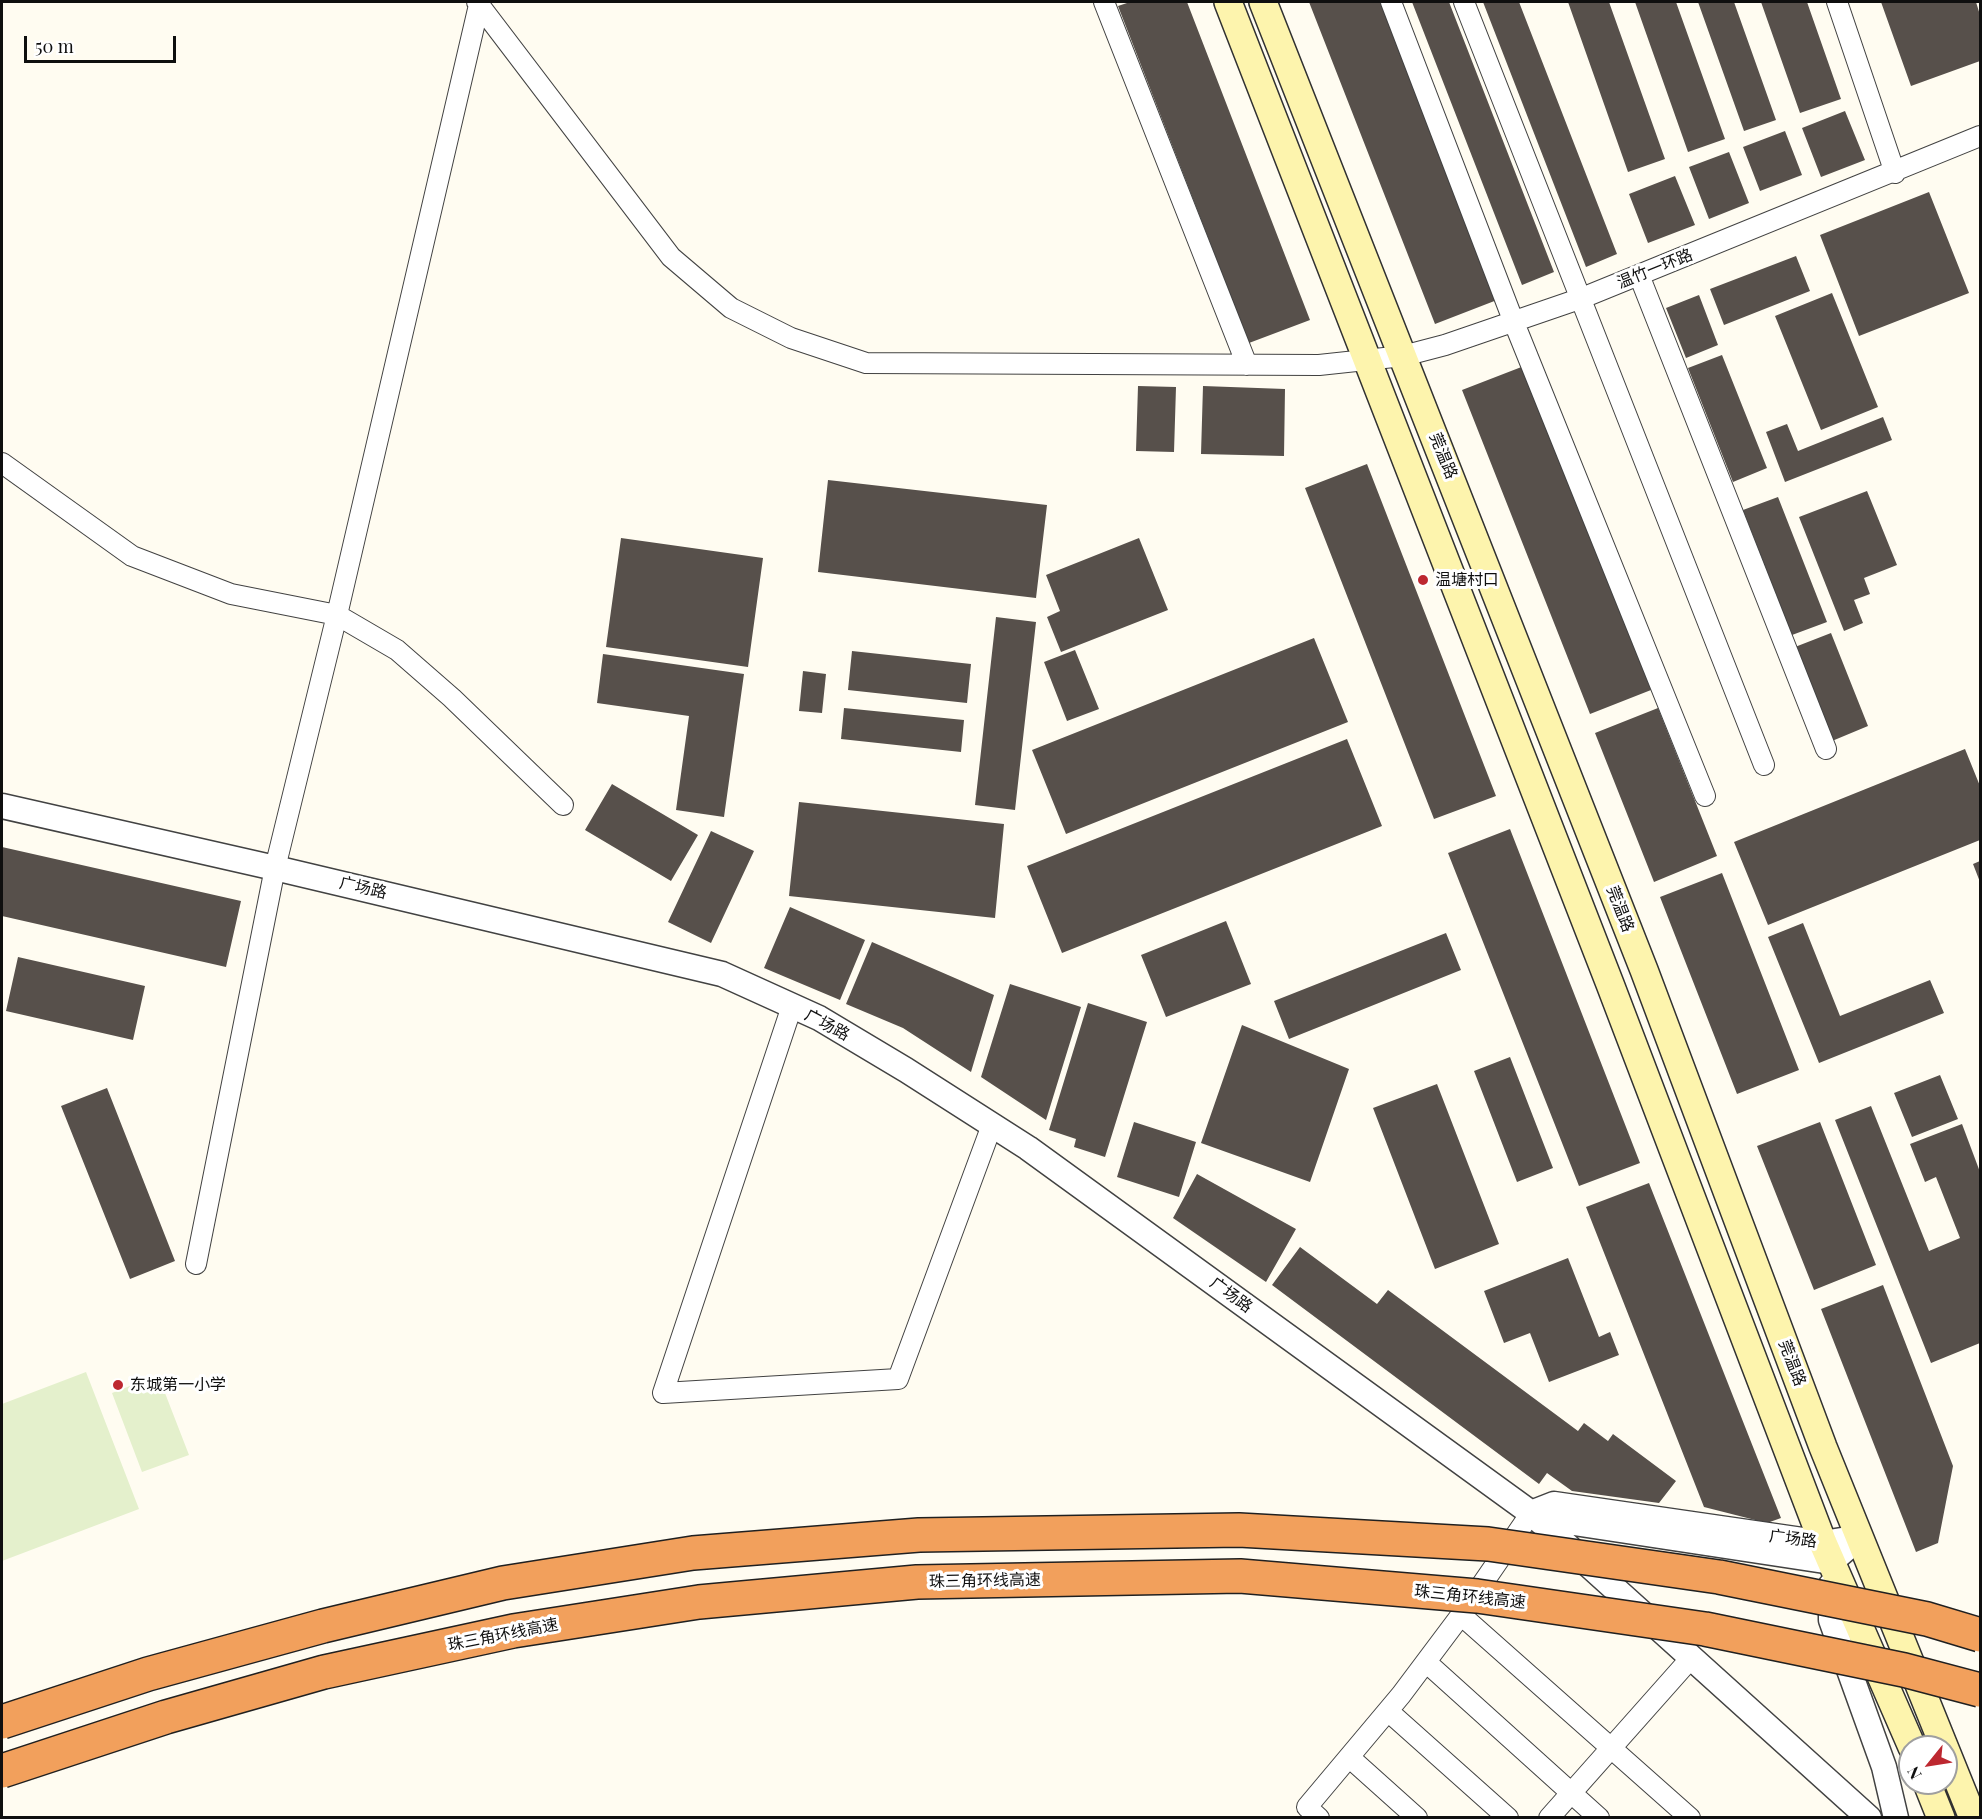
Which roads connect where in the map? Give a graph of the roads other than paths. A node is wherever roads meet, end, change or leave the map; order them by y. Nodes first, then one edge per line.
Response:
1 (1104, 2) edge
2 (1228, 2) edge
3 (1263, 2) edge
4 (1391, 2) edge
5 (1464, 2) edge
6 (1838, 2) edge
7 (478, 3) edge
8 (1980, 136) edge
9 (1895, 172) junction
10 (1639, 275) junction
11 (1582, 298) junction
12 (1514, 320) junction
13 (1403, 356) junction
14 (1368, 361) junction
15 (1246, 364) junction
16 (2, 463) edge
17 (338, 615) junction
18 (1826, 749) dead end
19 (1764, 765) dead end
20 (1705, 796) dead end
21 (563, 805) dead end
22 (2, 806) edge
23 (275, 868) junction
24 (792, 1006) junction
25 (992, 1125) junction
26 (196, 1264) dead end
27 (1531, 1513) junction
28 (1860, 1537) junction
29 (1827, 1552) junction
30 (1461, 1615) junction
31 (1980, 1635) edge
32 (1691, 1658) junction
33 (1426, 1662) junction
34 (1980, 1690) edge
35 (1388, 1711) junction
36 (2, 1722) edge
37 (1907, 1735) edge
38 (1611, 1748) junction
39 (1349, 1757) junction
40 (2, 1771) edge
41 (1571, 1793) junction
42 (1932, 1795) edge
43 (1866, 1817) edge
44 (1319, 1818) edge
45 (1417, 1818) edge
46 (1508, 1818) edge
47 (1549, 1818) edge
48 (1599, 1818) edge
49 (1690, 1818) edge
50 (1896, 1818) edge
51 (1941, 1818) edge
52 (1973, 1818) edge

1 - 15 street
2 - 14 main road
3 - 13 main road, 莞温路
4 - 12 street
5 - 11 street
6 - 9 street
7 - 15 street, 温竹一环路
7 - 17 street
8 - 9 street, 温竹一环路
9 - 10 street, 温竹一环路
10 - 11 street, 温竹一环路
10 - 18 street
11 - 12 street, 温竹一环路
11 - 19 street
12 - 13 street, 温竹一环路
12 - 20 street
13 - 14 street, 温竹一环路
13 - 28 main road, 莞温路
14 - 15 street, 温竹一环路
14 - 29 main road
16 - 17 street
17 - 21 street
17 - 23 street
22 - 23 street, 广场路
23 - 24 street, 广场路
23 - 26 street
24 - 25 street, 广场路
24 - 25 street
25 - 27 street, 广场路
27 - 29 street, 广场路
27 - 30 street
27 - 32 street, 广场路
28 - 29 street, 广场路
28 - 52 main road, 莞温路
29 - 37 main road
29 - 50 street
30 - 33 street
30 - 38 street
31 - 36 highway, bridge
32 - 38 street
32 - 43 street, 广场路
33 - 35 street
33 - 41 street
34 - 40 highway, 珠三角环线高速, bridge
35 - 39 street
35 - 46 street
38 - 41 street
38 - 49 street
39 - 44 street
39 - 45 street
41 - 47 street
41 - 48 street
42 - 51 main road

